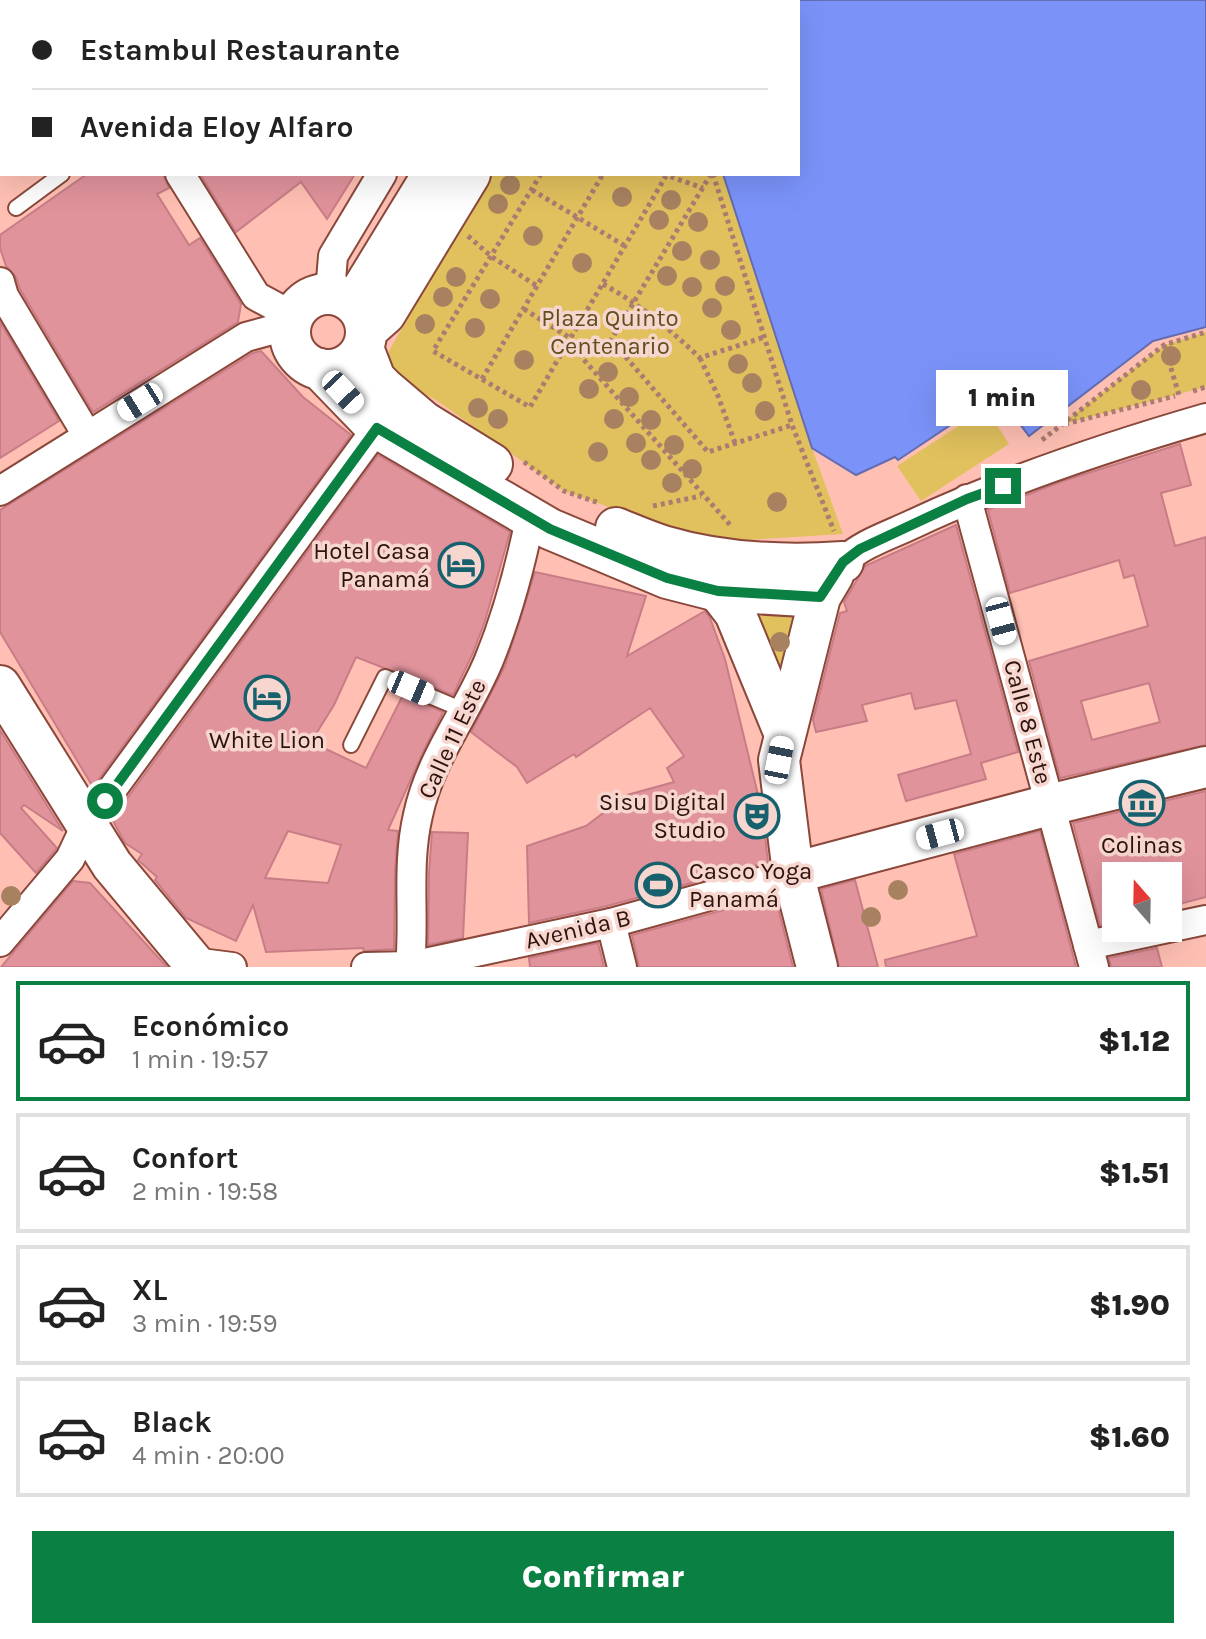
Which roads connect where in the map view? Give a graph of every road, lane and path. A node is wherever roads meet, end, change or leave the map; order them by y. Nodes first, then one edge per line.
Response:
1 (59, 176) edge
2 (181, 176) edge
3 (381, 176) edge
4 (432, 176) edge
5 (469, 176) edge
6 (540, 176) edge
7 (602, 176) edge
8 (663, 176) edge
9 (667, 176) edge
10 (711, 176) edge
11 (713, 176) edge
12 (703, 188) junction
13 (532, 190) junction
14 (16, 208) dead end
15 (577, 218) junction
16 (443, 220) junction
17 (625, 246) junction
18 (492, 257) junction
19 (603, 284) junction
20 (537, 286) junction
21 (1, 292) edge
22 (635, 301) junction
23 (524, 309) junction
24 (354, 319) junction
25 (292, 320) junction
26 (1206, 332) edge
27 (764, 337) junction
28 (569, 340) junction
29 (1164, 345) junction
30 (700, 358) junction
31 (320, 369) junction
32 (482, 379) junction
33 (1206, 387) edge
34 (1179, 395) junction
35 (1206, 418) edge
36 (792, 425) junction
37 (1060, 425) junction
38 (377, 428) junction
39 (87, 435) junction
40 (735, 443) junction
41 (1037, 445) dead end
42 (513, 454) dead end
43 (0, 491) edge
44 (702, 496) junction
45 (967, 499) junction
46 (608, 507) dead end
47 (646, 508) dead end
48 (530, 519) junction
49 (840, 551) junction
50 (736, 568) junction
51 (820, 597) junction
52 (0, 686) edge
53 (463, 710) junction
54 (784, 732) junction
55 (351, 745) dead end
56 (1206, 767) edge
57 (1051, 805) junction
58 (86, 825) junction
59 (793, 873) junction
60 (1206, 920) edge
61 (611, 923) junction
62 (0, 942) edge
63 (1091, 956) edge
64 (195, 964) edge
65 (410, 966) edge
66 (232, 967) edge
67 (366, 967) edge
68 (622, 967) edge
69 (817, 967) edge

1 - 14 lane
2 - 25 street
3 - 24 street
4 - 24 street
5 - 16 street
6 - 13 path
7 - 15 path
8 - 17 path
9 - 12 path
10 - 12 path
11 - 27 path
12 - 22 path
13 - 15 path
13 - 18 path
15 - 17 path
15 - 20 path
16 - 18 path
16 - 24 street
17 - 19 path
18 - 20 path
18 - 32 path
19 - 22 path
19 - 28 path
20 - 23 path
21 - 39 street
22 - 30 path
22 - 40 path
23 - 28 path
23 - 32 path
24 - 25 street
24 - 31 street
24 - 50 street
25 - 31 street
25 - 39 street
26 - 29 path
27 - 30 path
27 - 36 path
28 - 32 path
28 - 44 path
29 - 34 path
29 - 37 path
30 - 40 path
31 - 38 street
33 - 34 path
34 - 37 path
35 - 45 street
36 - 40 path
36 - 49 path
37 - 41 path
38 - 48 street
38 - 58 street
39 - 43 street
42 - 46 path
44 - 47 path
44 - 50 path
45 - 49 street
45 - 57 street, Calle 8 Este
48 - 50 street
48 - 53 street, Calle 11 Este
49 - 50 street
49 - 51 street
50 - 51 street
50 - 54 street
51 - 54 street
52 - 58 street
53 - 55 lane
53 - 65 street, Calle 11 Este
54 - 59 street
56 - 57 street, Avenida B
57 - 59 street, Avenida B
57 - 63 street, Calle 8 Este
58 - 62 street
58 - 64 street
59 - 61 street, Avenida B
59 - 69 street
60 - 63 street
61 - 65 street, Avenida B
61 - 68 street
64 - 66 street
65 - 67 street, Avenida B

